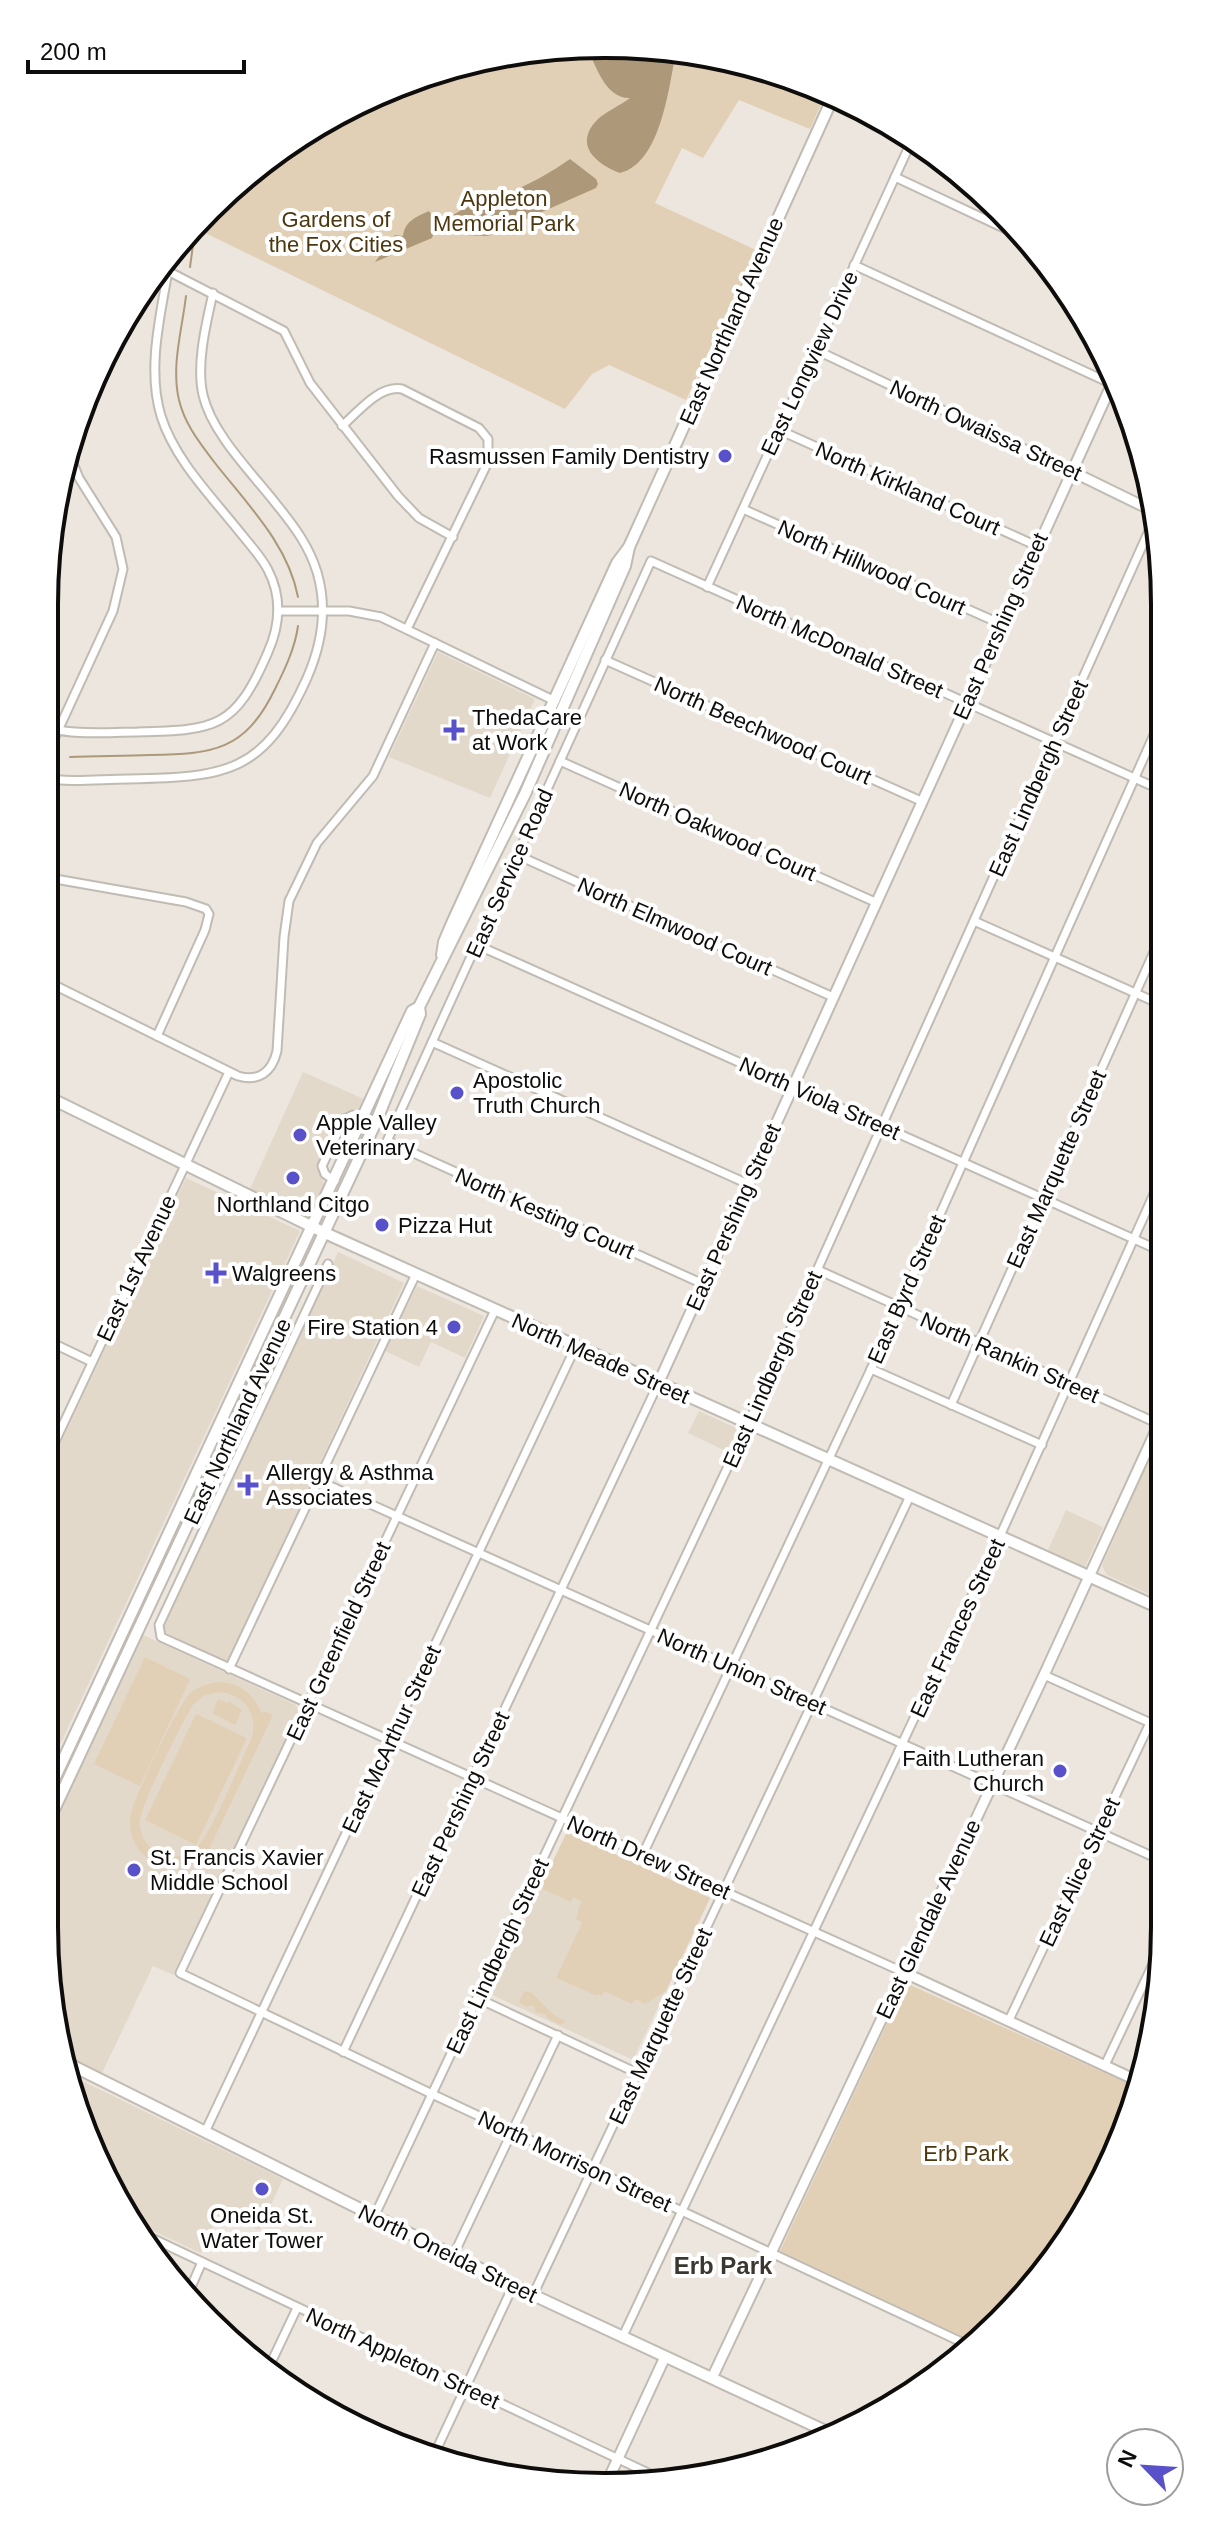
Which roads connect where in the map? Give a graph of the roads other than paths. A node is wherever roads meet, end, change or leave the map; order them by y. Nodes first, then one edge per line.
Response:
1 (829, 106) edge
2 (908, 150) edge
3 (895, 177) junction
4 (998, 225) edge
5 (854, 265) junction
6 (171, 272) edge
7 (163, 283) edge
8 (213, 293) junction
9 (816, 350) junction
10 (1100, 374) edge
11 (1108, 392) edge
12 (342, 426) junction
13 (779, 430) junction
14 (1071, 471) junction
15 (75, 474) edge
16 (1141, 507) edge
17 (743, 509) junction
18 (1146, 536) edge
19 (453, 537) junction
20 (1037, 546) junction
21 (651, 561) joint
22 (707, 587) junction
23 (278, 611) junction
24 (324, 611) junction
25 (1001, 624) junction
26 (407, 629) junction
27 (435, 643) junction
28 (605, 660) junction
29 (966, 702) junction
30 (559, 703) junction
31 (58, 730) joint
32 (1054, 742) junction
33 (1151, 742) edge
34 (560, 761) junction
35 (1135, 778) junction
36 (58, 779) edge
37 (1151, 785) edge
38 (921, 801) junction
39 (517, 855) junction
40 (58, 879) edge
41 (875, 902) junction
42 (974, 921) junction
43 (477, 945) junction
44 (1055, 957) junction
45 (1151, 958) edge
46 (58, 987) edge
47 (1135, 993) junction
48 (833, 997) junction
49 (1151, 1000) edge
50 (419, 1007) junction
51 (157, 1036) junction
52 (432, 1042) junction
53 (229, 1072) junction
54 (792, 1086) junction
55 (58, 1102) edge
56 (363, 1118) junction
57 (375, 1124) junction
58 (883, 1126) junction
59 (387, 1141) joint
60 (963, 1163) junction
61 (185, 1164) junction
62 (335, 1181) junction
63 (748, 1184) junction
64 (1043, 1198) junction
65 (1151, 1201) edge
66 (313, 1227) junction
67 (325, 1233) junction
68 (1134, 1239) junction
69 (1151, 1247) edge
70 (328, 1264) dead end
71 (818, 1270) junction
72 (416, 1274) junction
73 (703, 1284) junction
74 (898, 1306) junction
75 (495, 1310) junction
76 (978, 1343) junction
77 (58, 1346) edge
78 (576, 1346) junction
79 (92, 1362) junction
80 (871, 1369) junction
81 (1070, 1383) junction
82 (658, 1384) junction
83 (951, 1405) junction
84 (1151, 1416) edge
85 (748, 1424) junction
86 (58, 1435) edge
87 (1151, 1442) edge
88 (1042, 1445) junction
89 (829, 1460) junction
90 (319, 1481) junction
91 (910, 1496) junction
92 (397, 1516) junction
93 (1000, 1536) junction
94 (479, 1552) junction
95 (1090, 1577) junction
96 (561, 1590) junction
97 (1151, 1604) edge
98 (651, 1630) junction
99 (731, 1666) junction
100 (229, 1669) junction
101 (1044, 1675) junction
102 (813, 1702) junction
103 (308, 1704) junction
104 (1150, 1723) joint
105 (390, 1740) junction
106 (903, 1744) junction
107 (58, 1771) edge
108 (472, 1778) junction
109 (992, 1785) junction
110 (58, 1801) edge
111 (562, 1817) junction
112 (1098, 1831) junction
113 (643, 1854) junction
114 (1151, 1856) edge
115 (724, 1890) junction
116 (815, 1932) junction
117 (903, 1972) junction
118 (180, 1973) joint
119 (1149, 1973) edge
120 (477, 1998) junction
121 (261, 2013) junction
122 (1009, 2020) junction
123 (558, 2035) junction
124 (343, 2052) junction
125 (1105, 2065) junction
126 (77, 2068) edge
127 (637, 2073) junction
128 (1129, 2077) edge
129 (432, 2094) junction
130 (512, 2131) junction
131 (205, 2132) junction
132 (592, 2169) junction
133 (682, 2211) junction
134 (374, 2217) junction
135 (158, 2241) edge
136 (770, 2253) junction
137 (453, 2256) junction
138 (202, 2262) junction
139 (192, 2285) edge
140 (513, 2286) junction
141 (533, 2295) junction
142 (297, 2308) junction
143 (622, 2338) junction
144 (960, 2341) edge
145 (665, 2357) junction
146 (272, 2360) edge
147 (712, 2378) junction
148 (466, 2388) junction
149 (820, 2428) edge
150 (438, 2447) edge
151 (618, 2459) junction
152 (645, 2471) edge
153 (611, 2473) edge

1 - 30 main road, East Northland Avenue
2 - 3 street, East Longview Drive
3 - 4 street
3 - 5 street, East Longview Drive
5 - 9 street, East Longview Drive
5 - 10 street
6 - 8 street
7 - 23 street
8 - 12 street
8 - 24 street
9 - 13 street, East Longview Drive
9 - 14 street, North Owaissa Street
11 - 14 street, East Pershing Street
12 - 19 street
12 - 19 street
13 - 17 street, East Longview Drive
13 - 20 street, North Kirkland Court
14 - 16 street, North Owaissa Street
14 - 20 street, East Pershing Street
15 - 31 street
17 - 22 street, East Longview Drive
17 - 25 street, North Hillwood Court
18 - 32 street, East Lindbergh Street
19 - 26 street
20 - 25 street, East Pershing Street
21 - 22 street, North McDonald Street
21 - 28 street, East Service Road
22 - 29 street, North McDonald Street
23 - 24 street
23 - 31 street
24 - 26 street
24 - 36 street
25 - 29 street, East Pershing Street
26 - 27 street
27 - 30 street
27 - 53 street
28 - 34 street, East Service Road
28 - 38 street, North Beechwood Court
29 - 32 street, North McDonald Street
29 - 38 street, East Pershing Street
30 - 50 main road, East Northland Avenue
32 - 35 street, North McDonald Street
32 - 42 street, East Lindbergh Street
33 - 35 street, East Byrd Street
34 - 39 street, East Service Road
34 - 41 street, North Oakwood Court
35 - 37 street, North McDonald Street
35 - 44 street, East Byrd Street
38 - 41 street, East Pershing Street
39 - 43 street, East Service Road
39 - 48 street, North Elmwood Court
40 - 51 street
41 - 48 street, East Pershing Street
42 - 44 street
42 - 58 street, East Lindbergh Street
43 - 52 street, East Service Road
43 - 54 street, North Viola Street
44 - 47 street
44 - 60 street, East Byrd Street
45 - 47 street, East Marquette Street
46 - 51 street
47 - 49 street
47 - 64 street, East Marquette Street
48 - 54 street, East Pershing Street
50 - 56 main road, East Northland Avenue
50 - 57 main road, East Northland Avenue
51 - 53 street
52 - 59 street, East Service Road
52 - 63 street
53 - 61 street, East 1st Avenue
54 - 58 street, North Viola Street
54 - 63 street, East Pershing Street
55 - 61 main road, North Meade Street
56 - 57 street
56 - 62 main road, East Northland Avenue
56 - 62 street
57 - 67 main road, East Northland Avenue
58 - 60 street, North Viola Street
58 - 71 street, East Lindbergh Street
59 - 73 street, North Kesting Court
60 - 64 street, North Viola Street
60 - 74 street, East Byrd Street
61 - 66 main road, North Meade Street
61 - 79 street, East 1st Avenue
62 - 66 main road, East Northland Avenue
63 - 73 street, East Pershing Street
64 - 68 street, North Viola Street
64 - 76 street, East Marquette Street
65 - 68 street, East Frances Street
66 - 67 main road, North Meade Street
66 - 107 main road, East Northland Avenue
67 - 72 main road, North Meade Street
67 - 110 main road, East Northland Avenue
68 - 69 street, North Viola Street
68 - 81 street, East Frances Street
70 - 100 street, North Drew Street
71 - 74 street, North Rankin Street
71 - 85 street, East Lindbergh Street
72 - 75 main road, North Meade Street
72 - 90 street
73 - 82 street, East Pershing Street
74 - 76 street, North Rankin Street
74 - 80 street, East Byrd Street
75 - 78 main road, North Meade Street
75 - 92 street, East Greenfield Street
76 - 81 street, North Rankin Street
76 - 83 street, East Marquette Street
77 - 79 street
78 - 82 main road, North Meade Street
78 - 94 street, East McArthur Street
79 - 86 street, East 1st Avenue
80 - 83 street
80 - 89 street, East Byrd Street
81 - 84 street, North Rankin Street
81 - 88 street, East Frances Street
82 - 85 main road, North Meade Street
82 - 96 street, East Pershing Street
83 - 88 street
85 - 89 main road, North Meade Street
85 - 98 street, East Lindbergh Street
87 - 95 street, East Glendale Avenue
88 - 93 street, East Frances Street
89 - 91 main road, North Meade Street
89 - 99 street, East Byrd Street
90 - 92 street, North Union Street
90 - 100 street
91 - 93 main road, North Meade Street
91 - 102 street, East Marquette Street
92 - 94 street, North Union Street
92 - 103 street, East Greenfield Street
93 - 95 main road, North Meade Street
93 - 106 street, East Frances Street
94 - 96 street, North Union Street
94 - 105 street, East McArthur Street
95 - 97 main road, North Meade Street
95 - 101 street, East Glendale Avenue
96 - 98 street, North Union Street
96 - 108 street, East Pershing Street
98 - 99 street, North Union Street
98 - 111 street, East Lindbergh Street
99 - 102 street, North Union Street
99 - 113 street, East Byrd Street
100 - 103 street, North Drew Street
101 - 104 street
101 - 109 street, East Glendale Avenue
102 - 106 street, North Union Street
102 - 115 street, East Marquette Street
103 - 105 street, North Drew Street
103 - 118 street, East Greenfield Street
104 - 112 street, East Alice Street
105 - 108 street, North Drew Street
105 - 121 street, East McArthur Street
106 - 109 street, North Union Street
106 - 116 street, East Frances Street
108 - 111 street, North Drew Street
108 - 124 street, East Pershing Street
109 - 112 street, North Union Street
109 - 117 street, East Glendale Avenue
111 - 113 street, North Drew Street
111 - 120 street, East Lindbergh Street
112 - 114 street, North Union Street
112 - 122 street, East Alice Street
113 - 115 street, North Drew Street
115 - 116 street, North Drew Street
115 - 127 street, East Marquette Street
116 - 117 street, North Drew Street
116 - 133 street, East Frances Street
117 - 122 street, North Drew Street
117 - 136 street, East Glendale Avenue
118 - 121 street, North Morrison Street
119 - 125 street
120 - 123 street
120 - 129 street, East Lindbergh Street
121 - 124 street, North Morrison Street
121 - 131 street, East McArthur Street
122 - 125 street, North Drew Street
123 - 127 street
123 - 130 street
124 - 129 street, North Morrison Street
125 - 128 street, North Drew Street
126 - 131 main road, North Oneida Street
127 - 132 street, East Marquette Street
129 - 130 street, North Morrison Street
129 - 134 street, East Lindbergh Street
130 - 132 street, North Morrison Street
130 - 137 street
131 - 134 main road, North Oneida Street
132 - 133 street, North Morrison Street
132 - 141 street, East Marquette Street
133 - 136 street, North Morrison Street
133 - 143 street, East Frances Street
134 - 137 main road, North Oneida Street
135 - 138 street, North Appleton Street
136 - 144 street, North Morrison Street
136 - 147 street, East Glendale Avenue
137 - 140 main road, North Oneida Street
138 - 139 street
138 - 142 street, North Appleton Street
140 - 141 main road, North Oneida Street
140 - 148 street
141 - 143 main road, North Oneida Street
142 - 146 street
142 - 148 street, North Appleton Street
143 - 145 main road, North Oneida Street
145 - 147 main road, North Oneida Street
145 - 151 street
147 - 149 main road, North Oneida Street
148 - 150 street
148 - 151 street, North Appleton Street
151 - 152 street, North Appleton Street
151 - 153 street

